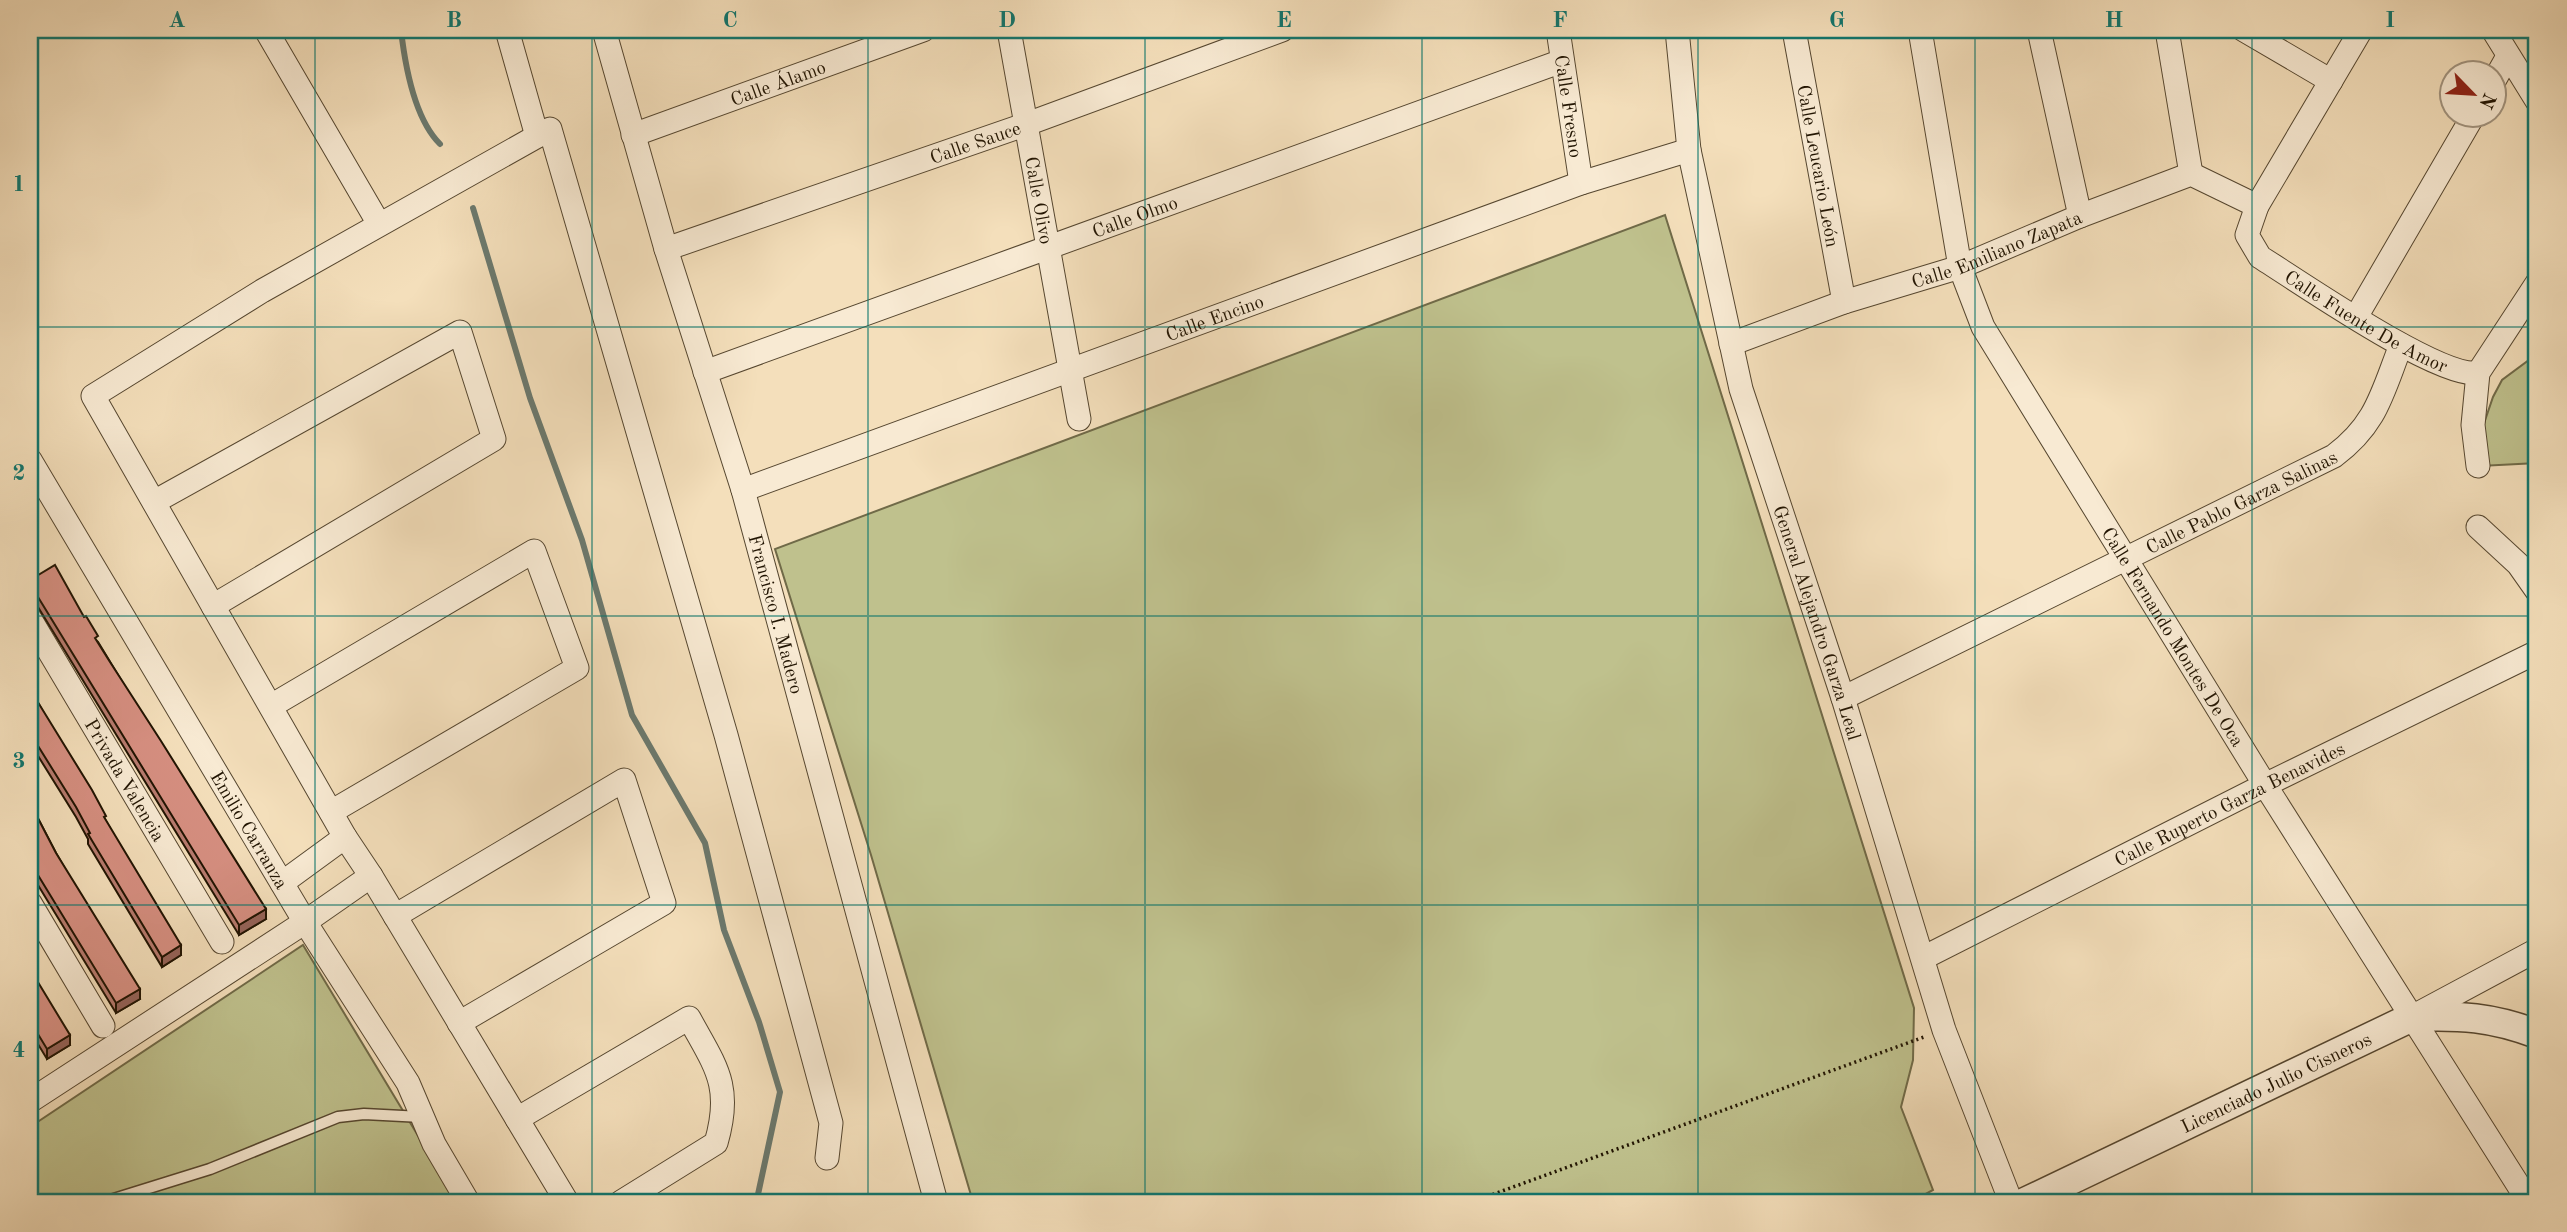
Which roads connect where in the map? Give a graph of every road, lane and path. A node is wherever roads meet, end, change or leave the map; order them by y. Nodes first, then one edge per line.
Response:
1 (266, 30) edge
2 (507, 30) edge
3 (604, 30) edge
4 (923, 30) edge
5 (1009, 30) edge
6 (1282, 30) edge
7 (1558, 30) edge
8 (1677, 30) edge
9 (1794, 30) edge
10 (1920, 30) edge
11 (2039, 30) edge
12 (2167, 30) edge
13 (2244, 30) edge
14 (2361, 30) edge
15 (2493, 30) edge
16 (1562, 61) junction
17 (2521, 65) edge
18 (2331, 81) junction
19 (2537, 101) edge
20 (1027, 124) junction
21 (2465, 130) edge
22 (537, 135) junction
23 (633, 135) junction
24 (1689, 150) junction
25 (2191, 174) junction
26 (1581, 183) junction
27 (2257, 206) junction
28 (2080, 216) junction
29 (379, 224) junction
30 (1049, 248) junction
31 (666, 249) junction
32 (1960, 267) junction
33 (2537, 283) edge
34 (1844, 302) junction
35 (2356, 317) junction
36 (1731, 344) junction
37 (2401, 345) junction
38 (1069, 370) junction
39 (705, 372) junction
40 (2479, 373) junction
41 (1079, 419) dead end
42 (30, 460) edge
43 (2478, 466) dead end
44 (743, 491) junction
45 (154, 502) junction
46 (2478, 527) dead end
47 (2125, 558) junction
48 (2537, 591) edge
49 (213, 606) junction
50 (30, 619) edge
51 (2537, 652) edge
52 (1843, 698) junction
53 (271, 706) junction
54 (2265, 785) junction
55 (331, 812) junction
56 (345, 837) junction
57 (371, 876) junction
58 (282, 883) junction
59 (30, 903) edge
60 (395, 916) junction
61 (305, 922) junction
62 (222, 942) dead end
63 (2537, 950) edge
64 (1923, 958) junction
65 (2412, 1017) junction
66 (459, 1023) junction
67 (103, 1026) dead end
68 (1944, 1030) junction
69 (2537, 1034) edge
70 (30, 1101) edge
71 (422, 1117) junction
72 (517, 1119) junction
73 (827, 1158) dead end
74 (104, 1202) edge
75 (468, 1202) edge
76 (566, 1202) edge
77 (621, 1202) edge
78 (936, 1202) edge
79 (1472, 1202) edge
80 (2011, 1202) edge
81 (2025, 1202) edge
82 (2529, 1202) edge

1 - 29 street
2 - 22 street
3 - 23 street, Francisco I. Madero
4 - 23 street, Calle Álamo
5 - 20 street, Calle Olivo
6 - 20 street, Calle Sauce
7 - 16 street, Calle Fresno
8 - 24 street, General Alejandro Garza Leal
9 - 34 street, Calle Leucario León
10 - 32 street, Calle Fernando Montes De Oca
11 - 28 street
12 - 25 street
13 - 18 street
14 - 18 street
15 - 17 street
16 - 26 street, Calle Fresno
16 - 30 street, Calle Olmo
17 - 19 street
18 - 27 street
20 - 30 street, Calle Olivo
20 - 31 street, Calle Sauce
21 - 35 street
22 - 29 street
22 - 73 street
23 - 31 street, Francisco I. Madero
24 - 26 street, Calle Encino
24 - 36 street, General Alejandro Garza Leal
25 - 27 street
25 - 28 street, Calle Emiliano Zapata
26 - 38 street, Calle Encino
27 - 35 street, Calle Fuente De Amor
28 - 32 street, Calle Emiliano Zapata
29 - 45 street
30 - 38 street, Calle Olivo
30 - 39 street, Calle Olmo
31 - 39 street, Francisco I. Madero
32 - 34 street, Calle Emiliano Zapata
32 - 47 street, Calle Fernando Montes De Oca
33 - 40 street
34 - 36 street, Calle Emiliano Zapata
35 - 37 street, Calle Fuente De Amor
36 - 52 street, General Alejandro Garza Leal
37 - 40 street, Calle Fuente De Amor
37 - 47 street, Calle Pablo Garza Salinas
38 - 41 street, Calle Olivo
38 - 44 street, Calle Encino
39 - 44 street, Francisco I. Madero
40 - 43 street
42 - 58 street, Emilio Carranza
44 - 78 street, Francisco I. Madero
45 - 49 street
45 - 49 street
46 - 48 street
47 - 52 street, Calle Pablo Garza Salinas
47 - 54 street, Calle Fernando Montes De Oca
49 - 53 street
50 - 62 street, Privada Valencia
51 - 54 street, Calle Ruperto Garza Benavides
52 - 64 street, General Alejandro Garza Leal
53 - 55 street
53 - 55 street
54 - 64 street, Calle Ruperto Garza Benavides
54 - 65 street, Calle Fernando Montes De Oca
55 - 56 street
56 - 57 street
56 - 58 street
57 - 60 street
57 - 61 street
58 - 61 street, Emilio Carranza
59 - 67 street
60 - 66 street
60 - 66 street
61 - 70 street
61 - 71 street, Emilio Carranza
63 - 65 street
64 - 68 street, General Alejandro Garza Leal
65 - 69 street, Licenciado Julio Cisneros
65 - 81 street, Licenciado Julio Cisneros
65 - 82 street, Calle Fernando Montes De Oca
66 - 72 street
68 - 79 path
68 - 80 street, General Alejandro Garza Leal
71 - 74 lane
71 - 75 street, Emilio Carranza
72 - 76 street
72 - 77 street

